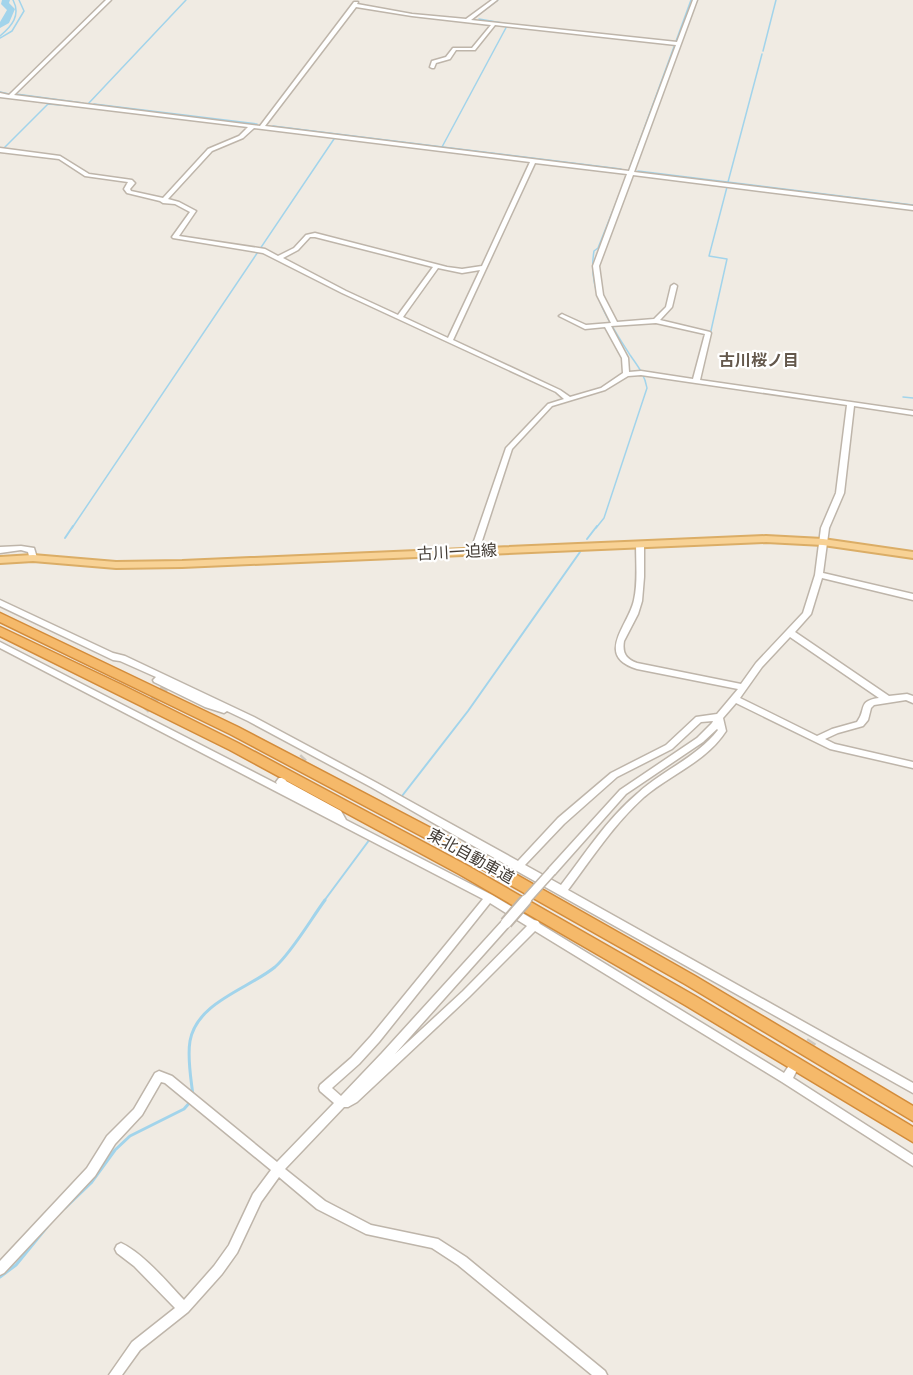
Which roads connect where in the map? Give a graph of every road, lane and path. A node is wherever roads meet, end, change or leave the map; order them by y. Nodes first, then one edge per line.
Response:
1 (110, 0) edge
2 (495, 0) edge
3 (695, 0) edge
4 (356, 3) edge
5 (468, 20) junction
6 (494, 24) junction
7 (677, 43) junction
8 (432, 68) dead end
9 (0, 95) edge
10 (10, 96) junction
11 (253, 126) junction
12 (262, 127) junction
13 (0, 150) edge
14 (533, 161) junction
15 (631, 173) junction
16 (163, 201) junction
17 (913, 208) edge
18 (260, 249) joint
19 (278, 258) junction
20 (436, 267) junction
21 (484, 267) junction
22 (674, 286) dead end
23 (562, 316) dead end
24 (400, 317) junction
25 (656, 321) junction
26 (611, 325) junction
27 (451, 339) junction
28 (626, 374) junction
29 (696, 381) junction
30 (568, 398) junction
31 (851, 404) junction
32 (913, 413) edge
33 (823, 542) junction
34 (640, 544) junction
35 (0, 550) edge
36 (475, 550) junction
37 (913, 555) edge
38 (33, 558) junction
39 (0, 560) edge
40 (819, 575) junction
41 (913, 597) edge
42 (0, 603) edge
43 (0, 617) edge
44 (0, 631) edge
45 (790, 633) junction
46 (0, 645) edge
47 (111, 656) junction
48 (742, 687) junction
49 (87, 689) junction
50 (735, 699) junction
51 (887, 699) junction
52 (913, 700) edge
53 (719, 717) junction
54 (251, 719) junction
55 (818, 739) junction
56 (194, 744) junction
57 (304, 758) dead end
58 (913, 765) edge
59 (282, 780) dead end
60 (374, 785) junction
61 (343, 822) junction
62 (518, 867) junction
63 (562, 891) junction
64 (489, 898) junction
65 (535, 924) junction
66 (913, 1088) edge
67 (341, 1102) junction
68 (913, 1114) edge
69 (913, 1135) edge
70 (913, 1161) edge
71 (278, 1169) junction
72 (121, 1249) dead end
73 (0, 1269) edge
74 (184, 1308) junction
75 (115, 1375) edge
76 (601, 1375) edge

1 - 10 street
2 - 5 street
3 - 7 street
4 - 5 street
4 - 12 street
5 - 6 street
6 - 7 street
6 - 8 street
7 - 15 street
9 - 10 street
10 - 11 street
11 - 12 street
11 - 16 street
12 - 14 street
13 - 16 street
14 - 15 street
14 - 21 street
15 - 17 street
15 - 26 street
16 - 18 street
18 - 19 street
19 - 20 street
19 - 24 street
20 - 21 street
20 - 24 street
21 - 27 street
22 - 25 street
23 - 26 street
24 - 27 street
25 - 26 street
25 - 29 street
26 - 28 street
27 - 30 street
28 - 29 street
28 - 30 street
29 - 31 street
30 - 36 street
31 - 32 street
31 - 33 street
33 - 34 main road, 古川一迫線
33 - 37 main road, 古川一迫線
33 - 40 street
34 - 36 main road, 古川一迫線
34 - 48 street
35 - 38 street
36 - 38 main road, 古川一迫線
38 - 39 main road, 古川一迫線
40 - 41 street
40 - 45 street
42 - 47 street
43 - 68 highway, 東北自動車道
44 - 69 highway, 東北自動車道
45 - 48 street
45 - 51 street
46 - 49 street
47 - 54 street
47 - 54 street
48 - 50 street
49 - 56 street
49 - 56 street
50 - 53 street
50 - 55 street
51 - 52 street
51 - 55 street
53 - 62 street
53 - 63 street
53 - 67 street, bridge
54 - 60 street
55 - 58 street
56 - 61 street
57 - 60 street
59 - 61 street
60 - 62 street
61 - 64 street
62 - 63 street
63 - 66 street
64 - 65 street
64 - 67 street
65 - 67 street
65 - 70 street
67 - 71 street
71 - 73 street
71 - 74 street
71 - 76 street
72 - 74 street
74 - 75 street

